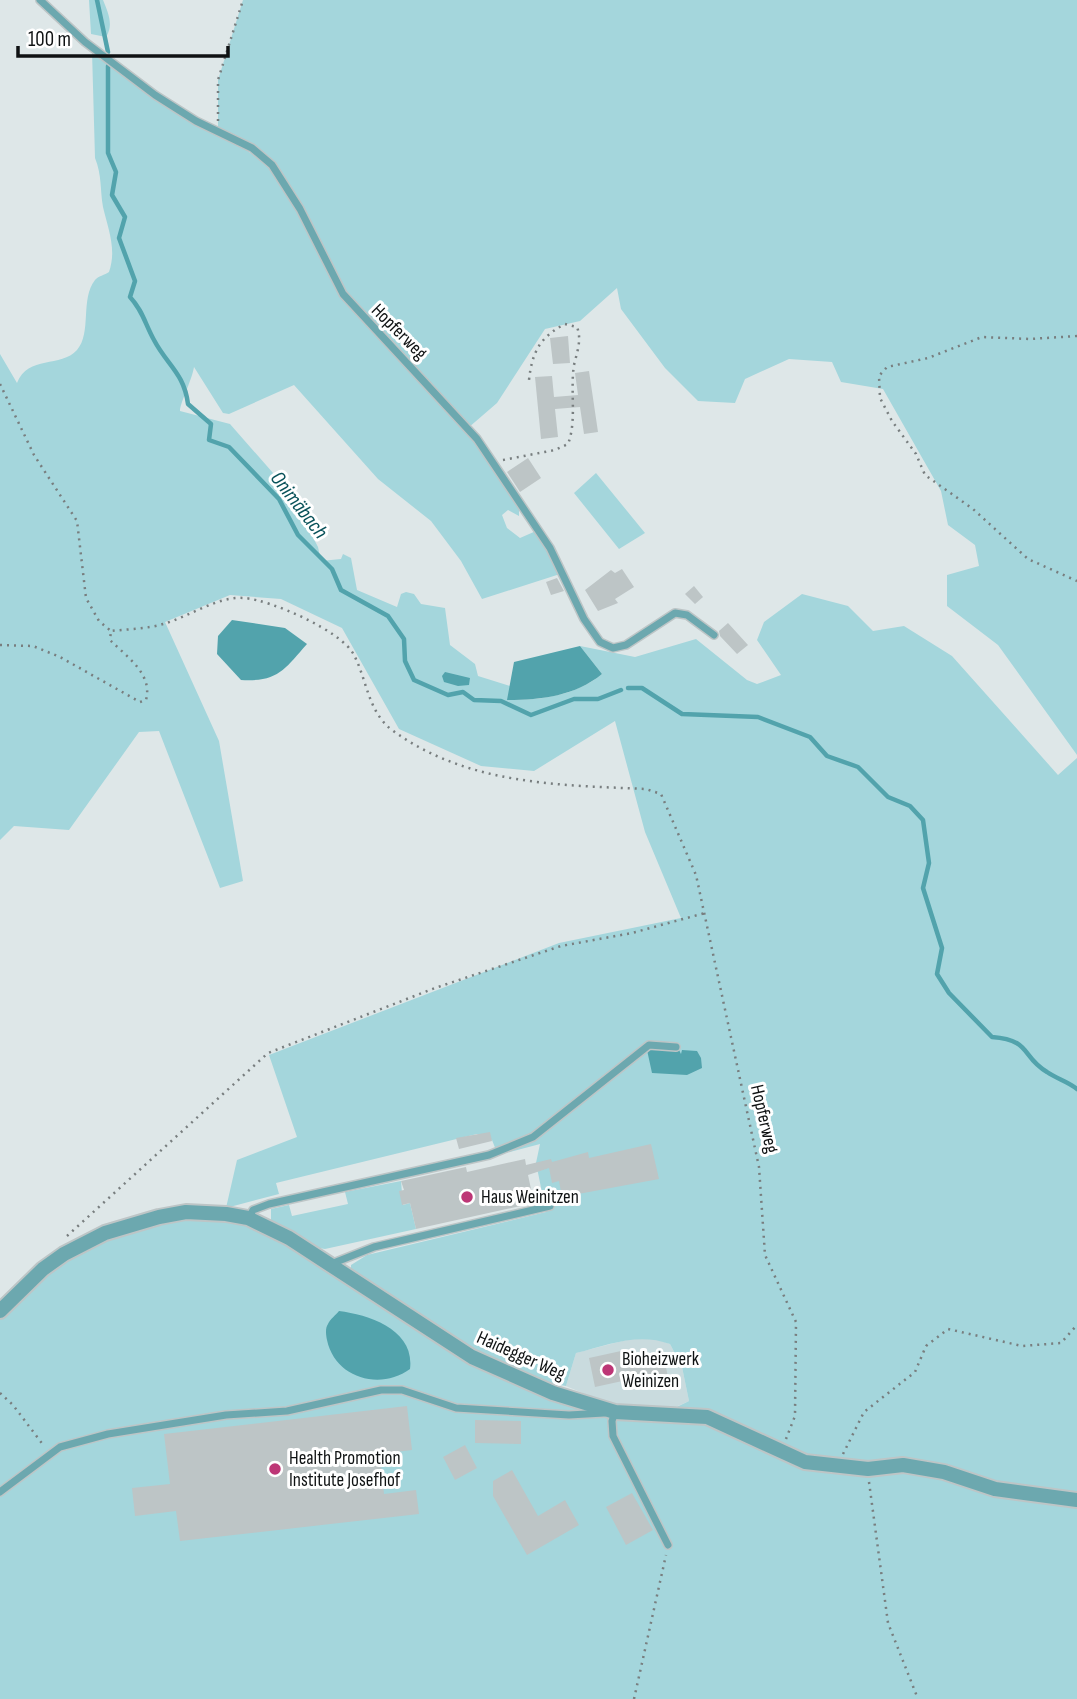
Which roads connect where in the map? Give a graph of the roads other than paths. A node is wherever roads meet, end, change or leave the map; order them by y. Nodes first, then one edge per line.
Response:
1 (40, 0) edge
2 (714, 635) dead end
3 (676, 1047) dead end
4 (550, 1206) dead end
5 (248, 1218) junction
6 (330, 1265) junction
7 (0, 1311) edge
8 (615, 1412) junction
9 (0, 1492) edge
10 (1077, 1500) edge
11 (668, 1545) road end

1 - 2 lane, Hopferweg
3 - 5 lane
4 - 6 lane
5 - 6 street, Haidegger Weg
5 - 7 street, Haidegger Weg
6 - 8 street, Haidegger Weg
8 - 9 lane
8 - 10 street, Haidegger Weg
8 - 11 lane

